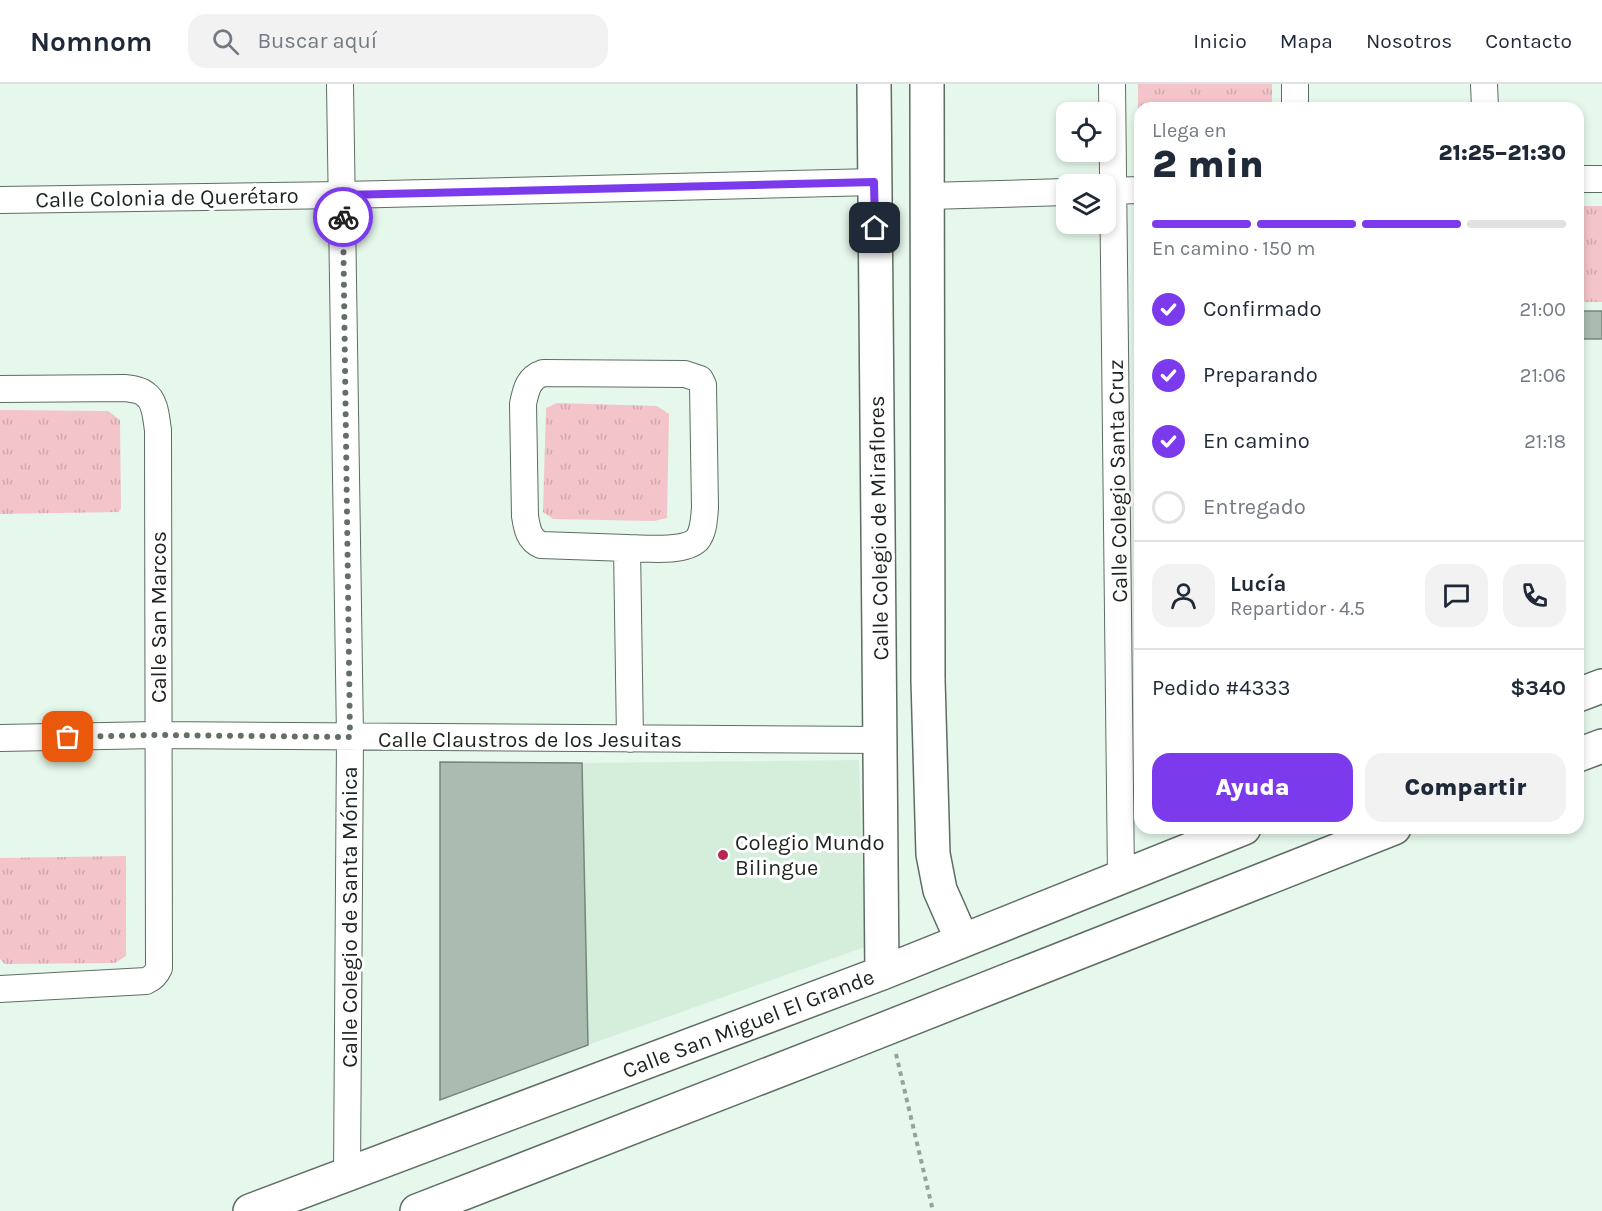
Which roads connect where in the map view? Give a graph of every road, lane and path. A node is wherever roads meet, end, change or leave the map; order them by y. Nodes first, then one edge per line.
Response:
1 (340, 84) edge
2 (874, 84) edge
3 (927, 84) edge
4 (1112, 84) edge
5 (1295, 84) edge
6 (1484, 84) edge
7 (1295, 102) edge
8 (1485, 102) edge
9 (1109, 174) edge
10 (1602, 179) edge
11 (1584, 180) edge
12 (874, 182) junction
13 (1134, 190) edge
14 (1116, 191) edge
15 (1056, 192) edge
16 (343, 195) junction
17 (928, 196) junction
18 (0, 200) edge
19 (1110, 234) edge
20 (0, 389) edge
21 (627, 548) junction
22 (1602, 686) edge
23 (1584, 693) edge
24 (157, 735) junction
25 (350, 737) junction
26 (0, 738) edge
27 (630, 740) junction
28 (880, 740) junction
29 (1602, 746) edge
30 (1584, 753) edge
31 (1229, 834) edge
32 (1379, 834) edge
33 (1121, 878) junction
34 (962, 940) junction
35 (882, 973) junction
36 (0, 989) edge
37 (889, 1027) junction
38 (347, 1174) junction
39 (250, 1211) edge
40 (417, 1211) edge
41 (933, 1211) edge

1 - 16 street, Calle Colegio de Santa Mónica
2 - 12 street, Calle Colegio de Miraflores
3 - 17 street
4 - 9 street, Calle Colegio Santa Cruz
5 - 7 street
6 - 8 street
10 - 11 street
12 - 16 street, Calle Colonia de Querétaro
12 - 28 street, Calle Colegio de Miraflores
13 - 14 street
15 - 17 street
16 - 18 street, Calle Colonia de Querétaro
16 - 25 street, Calle Colegio de Santa Mónica
17 - 34 street
19 - 33 street, Calle Colegio Santa Cruz
20 - 24 street, Calle San Marcos
21 - 21 street
21 - 27 street
22 - 23 street
24 - 25 street, Calle Claustros de los Jesuitas
24 - 26 street, Calle Claustros de los Jesuitas
24 - 36 street, Calle San Marcos
25 - 27 street, Calle Claustros de los Jesuitas
25 - 38 street, Calle Colegio de Santa Mónica
27 - 28 street, Calle Claustros de los Jesuitas
28 - 35 street, Calle Colegio de Miraflores
29 - 30 street
31 - 33 street, Calle San Miguel El Grande
32 - 37 street
33 - 34 street, Calle San Miguel El Grande
34 - 35 street, Calle San Miguel El Grande
35 - 38 street, Calle San Miguel El Grande
37 - 40 street
37 - 41 path
38 - 39 street, Calle San Miguel El Grande

